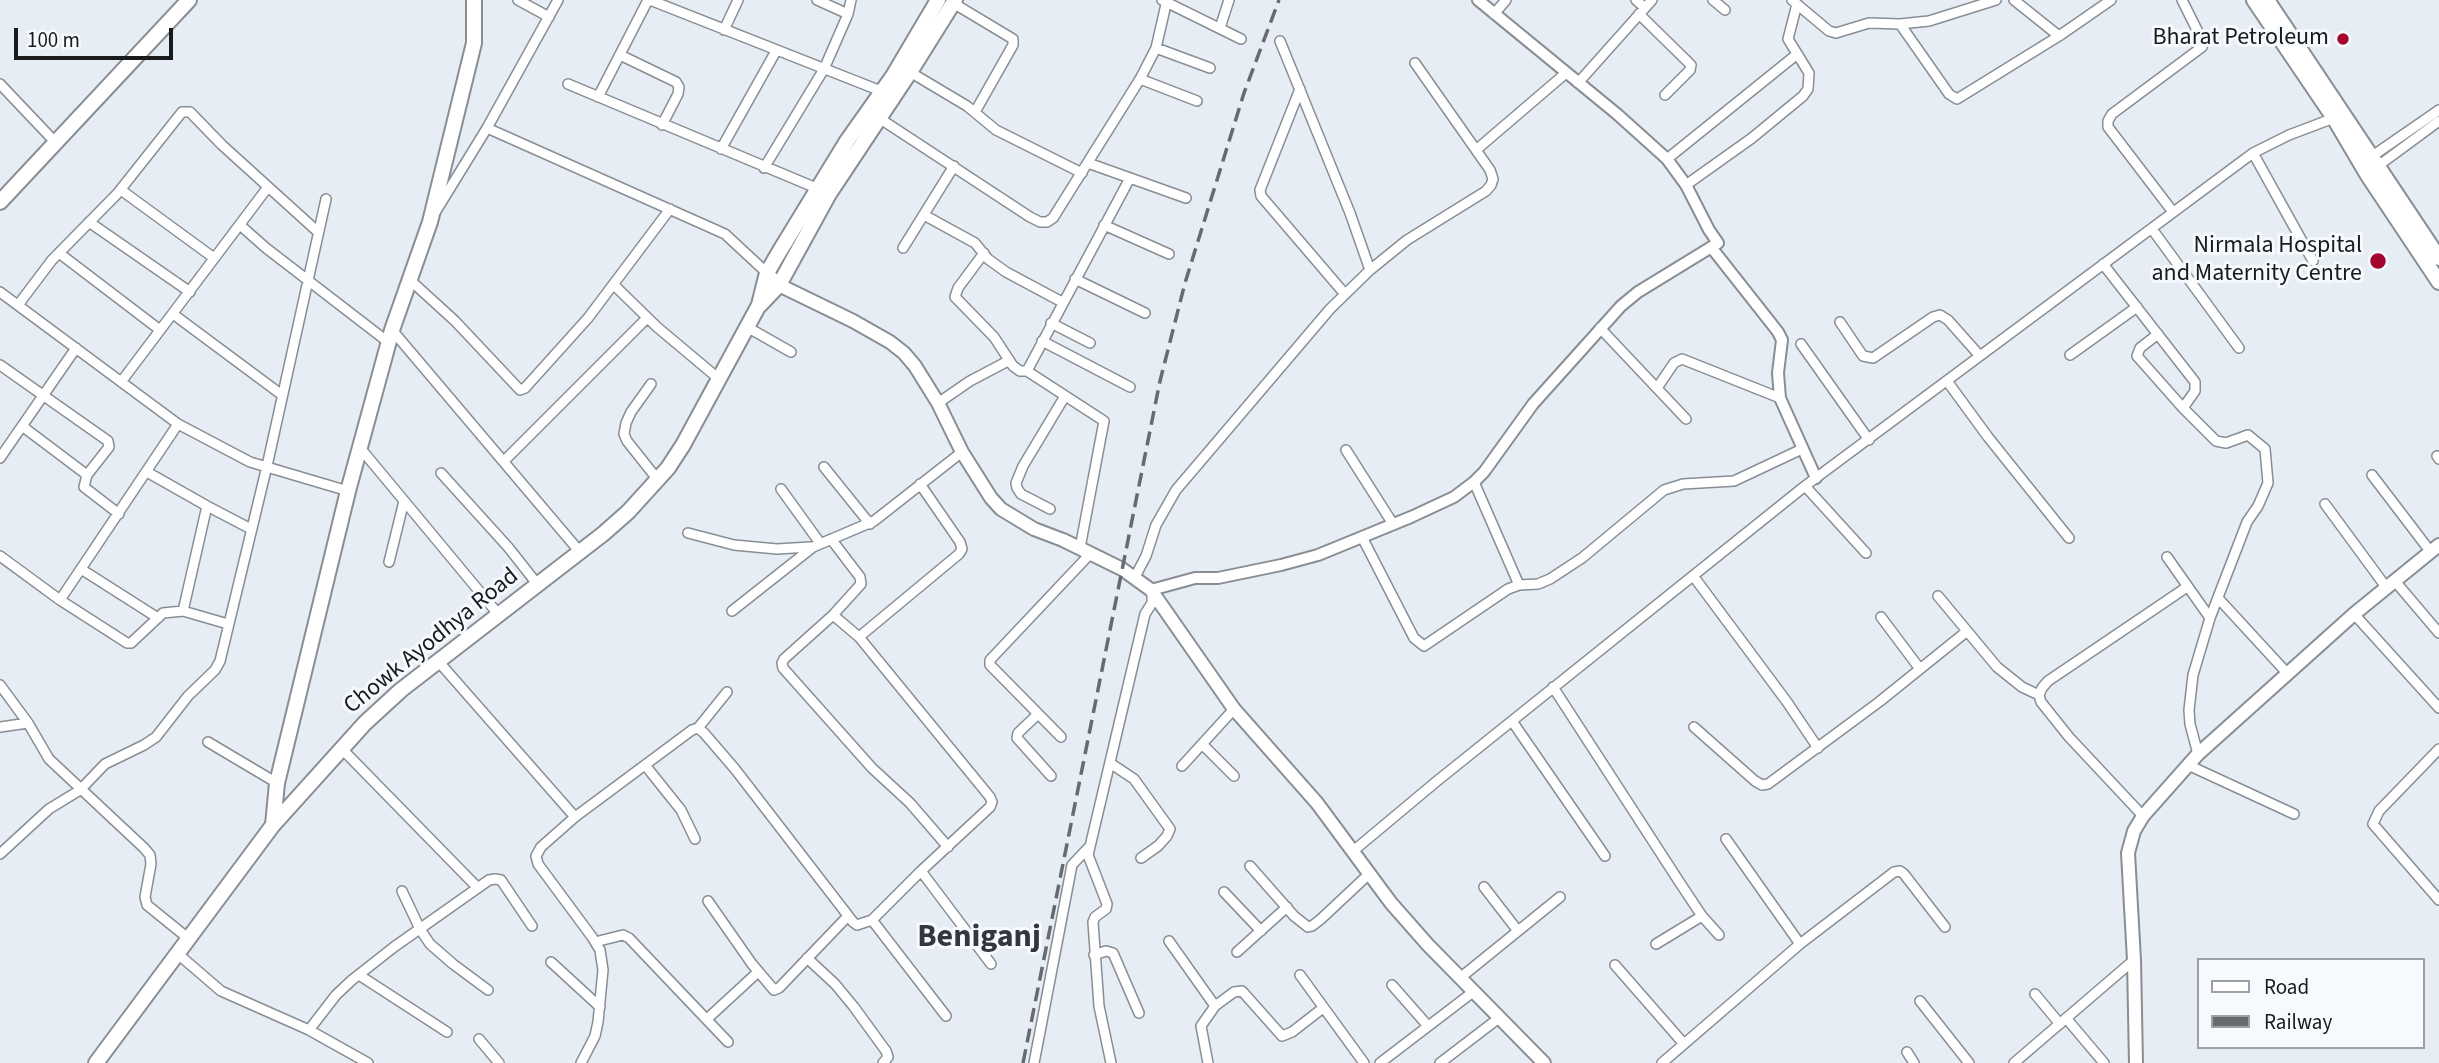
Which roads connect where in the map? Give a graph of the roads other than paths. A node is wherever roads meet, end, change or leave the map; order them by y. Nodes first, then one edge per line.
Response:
1 (188, 0) edge
2 (474, 0) edge
3 (518, 0) edge
4 (558, 0) edge
5 (649, 0) edge
6 (738, 0) edge
7 (817, 0) edge
8 (851, 0) edge
9 (1229, 0) edge
10 (1478, 0) edge
11 (1506, 0) edge
12 (1636, 0) edge
13 (1713, 0) edge
14 (1996, 0) edge
15 (2014, 0) edge
16 (2111, 0) edge
17 (2182, 0) edge
18 (2254, 0) edge
19 (2267, 0) edge
20 (949, 1) edge
21 (1165, 1) edge
22 (1795, 2) edge
23 (668, 3) edge
24 (1645, 7) edge
25 (1724, 10) dead end
26 (848, 14) junction
27 (1494, 14) junction
28 (550, 17) junction
29 (1900, 24) junction
30 (1220, 28) junction
31 (724, 30) junction
32 (2059, 36) junction
33 (1241, 39) dead end
34 (1280, 41) dead end
35 (1156, 48) junction
36 (776, 51) junction
37 (620, 55) junction
38 (1796, 55) junction
39 (1416, 63) dead end
40 (1210, 68) dead end
41 (824, 69) junction
42 (910, 72) junction
43 (1566, 73) junction
44 (1140, 79) junction
45 (1578, 83) junction
46 (0, 84) edge
47 (568, 84) dead end
48 (1300, 89) junction
49 (888, 94) junction
50 (1665, 95) dead end
51 (598, 97) junction
52 (1197, 101) dead end
53 (2439, 110) edge
54 (975, 112) junction
55 (879, 118) junction
56 (2334, 118) junction
57 (2439, 121) edge
58 (662, 125) junction
59 (487, 128) junction
60 (56, 143) junction
61 (721, 149) junction
62 (1476, 150) junction
63 (2253, 153) junction
64 (1667, 159) junction
65 (2375, 161) junction
66 (1088, 163) junction
67 (954, 166) junction
68 (764, 168) junction
69 (1082, 173) junction
70 (1130, 178) junction
71 (1686, 185) junction
72 (268, 187) junction
73 (121, 190) junction
74 (823, 191) junction
75 (1186, 198) dead end
76 (326, 200) dead end
77 (0, 202) edge
78 (670, 208) junction
79 (2173, 212) junction
80 (924, 215) junction
81 (89, 222) junction
82 (430, 222) junction
83 (240, 225) junction
84 (1104, 225) junction
85 (2152, 229) junction
86 (318, 232) junction
87 (1711, 247) junction
88 (903, 248) dead end
89 (59, 253) junction
90 (984, 253) junction
91 (1169, 254) dead end
92 (214, 258) junction
93 (2439, 258) edge
94 (2313, 261) dead end
95 (2103, 264) junction
96 (1370, 270) junction
97 (768, 273) junction
98 (410, 279) junction
99 (1075, 279) junction
100 (308, 281) junction
101 (2439, 282) edge
102 (614, 285) junction
103 (779, 285) junction
104 (0, 292) edge
105 (190, 292) junction
106 (1344, 293) junction
107 (1062, 302) junction
108 (18, 305) junction
109 (759, 305) junction
110 (2137, 307) junction
111 (1144, 313) dead end
112 (173, 314) junction
113 (647, 318) junction
114 (1840, 322) dead end
115 (1051, 323) junction
116 (747, 327) junction
117 (1600, 328) junction
118 (160, 330) junction
119 (2158, 334) junction
120 (390, 336) junction
121 (1042, 341) junction
122 (1090, 343) dead end
123 (1801, 344) dead end
124 (76, 348) junction
125 (2239, 348) dead end
126 (791, 352) dead end
127 (2070, 355) dead end
128 (1980, 356) junction
129 (1008, 361) junction
130 (0, 365) edge
131 (1027, 371) junction
132 (722, 373) junction
133 (1947, 381) junction
134 (121, 382) junction
135 (651, 384) dead end
136 (1130, 387) dead end
137 (1657, 388) junction
138 (44, 395) junction
139 (282, 396) junction
140 (1065, 396) junction
141 (1780, 398) junction
142 (938, 403) junction
143 (2183, 408) junction
144 (1686, 419) dead end
145 (178, 424) junction
146 (22, 426) junction
147 (1869, 440) junction
148 (361, 449) junction
149 (1802, 449) junction
150 (1346, 450) dead end
151 (962, 452) junction
152 (0, 458) edge
153 (504, 461) junction
154 (267, 466) junction
155 (824, 467) dead end
156 (147, 472) junction
157 (441, 473) dead end
158 (87, 475) junction
159 (2372, 475) dead end
160 (1816, 478) junction
161 (658, 480) junction
162 (1474, 482) junction
163 (920, 484) junction
164 (1805, 486) junction
165 (781, 489) dead end
166 (348, 491) junction
167 (404, 501) junction
168 (2325, 504) dead end
169 (207, 506) junction
170 (1050, 509) dead end
171 (119, 514) junction
172 (870, 524) junction
173 (1393, 524) junction
174 (251, 528) junction
175 (688, 533) dead end
176 (1363, 537) junction
177 (2069, 538) dead end
178 (831, 539) junction
179 (817, 545) junction
180 (2434, 548) edge
181 (1086, 551) junction
182 (580, 552) junction
183 (1866, 554) dead end
184 (0, 556) edge
185 (2167, 558) dead end
186 (389, 562) dead end
187 (81, 569) junction
188 (1135, 577) junction
189 (1693, 577) junction
190 (2390, 583) junction
191 (538, 585) junction
192 (1519, 585) junction
193 (2187, 587) junction
194 (1152, 590) junction
195 (1938, 596) dead end
196 (2218, 598) junction
197 (60, 600) junction
198 (183, 611) junction
199 (732, 611) dead end
200 (2354, 614) junction
201 (499, 615) junction
202 (834, 615) junction
203 (1881, 617) dead end
204 (158, 618) junction
205 (2210, 618) junction
206 (228, 624) junction
207 (1966, 632) junction
208 (2439, 633) edge
209 (859, 636) junction
210 (438, 661) junction
211 (1920, 669) junction
212 (2287, 673) junction
213 (0, 685) edge
214 (1553, 687) junction
215 (727, 692) dead end
216 (2039, 695) junction
217 (2439, 708) edge
218 (1234, 709) junction
219 (1038, 715) junction
220 (1512, 720) junction
221 (28, 723) junction
222 (0, 727) edge
223 (1694, 727) dead end
224 (698, 728) junction
225 (1061, 737) dead end
226 (208, 742) dead end
227 (1202, 744) junction
228 (341, 748) junction
229 (1818, 748) junction
230 (2439, 749) edge
231 (2198, 754) junction
232 (1110, 763) junction
233 (645, 765) junction
234 (2188, 765) junction
235 (1182, 766) dead end
236 (1051, 776) dead end
237 (1234, 776) dead end
238 (278, 783) junction
239 (80, 790) junction
240 (2294, 814) dead end
241 (2143, 816) junction
242 (575, 817) junction
243 (273, 825) junction
244 (695, 839) dead end
245 (1726, 839) dead end
246 (947, 847) junction
247 (1088, 848) junction
248 (1352, 852) junction
249 (0, 854) edge
250 (1605, 856) dead end
251 (1141, 858) dead end
252 (1250, 866) dead end
253 (920, 871) junction
254 (1369, 874) junction
255 (1484, 887) dead end
256 (478, 888) junction
257 (402, 891) dead end
258 (1224, 892) dead end
259 (1560, 898) dead end
260 (2439, 900) edge
261 (708, 901) dead end
262 (1287, 907) junction
263 (848, 916) junction
264 (1702, 916) junction
265 (872, 920) junction
266 (532, 926) dead end
267 (1945, 927) dead end
268 (420, 929) junction
269 (1261, 931) junction
270 (1518, 931) junction
271 (1719, 935) dead end
272 (188, 939) junction
273 (1169, 941) dead end
274 (595, 942) junction
275 (1656, 944) dead end
276 (1800, 944) junction
277 (1237, 952) dead end
278 (178, 954) junction
279 (1094, 955) junction
280 (807, 958) junction
281 (2134, 960) junction
282 (551, 962) dead end
283 (991, 964) dead end
284 (1615, 965) dead end
285 (758, 972) junction
286 (359, 975) junction
287 (1300, 975) dead end
288 (1460, 978) junction
289 (1392, 985) dead end
290 (488, 990) dead end
291 (1473, 992) junction
292 (2035, 993) dead end
293 (1920, 1001) dead end
294 (1215, 1006) junction
295 (600, 1007) junction
296 (1324, 1008) junction
297 (1139, 1013) dead end
298 (946, 1016) dead end
299 (1499, 1018) junction
300 (707, 1019) junction
301 (2063, 1021) junction
302 (1428, 1026) junction
303 (309, 1030) junction
304 (447, 1032) dead end
305 (479, 1039) dead end
306 (728, 1042) dead end
307 (1684, 1044) junction
308 (1907, 1052) dead end
309 (96, 1063) edge
310 (368, 1063) edge
311 (499, 1063) edge
312 (582, 1063) edge
313 (883, 1063) edge
314 (1034, 1063) edge
315 (1111, 1063) edge
316 (1208, 1063) edge
317 (1364, 1063) edge
318 (1380, 1063) edge
319 (1440, 1063) edge
320 (1544, 1063) edge
321 (1661, 1063) edge
322 (1914, 1063) edge
323 (1969, 1063) edge
324 (2014, 1063) edge
325 (2104, 1063) edge
326 (2136, 1063) edge

1 - 60 main road
2 - 82 main road
3 - 28 street
4 - 28 street
5 - 23 street
5 - 37 street
6 - 31 street
7 - 26 street
8 - 26 street
9 - 30 street
10 - 27 street
11 - 27 street
12 - 24 street
13 - 25 street
14 - 29 street
15 - 32 street
16 - 32 street
17 - 79 street
18 - 56 main road
19 - 65 main road
20 - 42 main road
20 - 49 main road
20 - 54 street
21 - 30 street
21 - 35 street
22 - 29 street
22 - 38 street
23 - 31 street
24 - 45 street
24 - 50 street
26 - 41 street
27 - 43 street
28 - 59 street
29 - 32 street
30 - 33 street
31 - 36 street
34 - 48 street
35 - 40 street
35 - 44 street
36 - 41 street
36 - 61 street
37 - 51 street
37 - 58 street
38 - 64 street
38 - 71 street
39 - 62 street
41 - 49 street
41 - 68 street
42 - 49 main road
42 - 54 street
43 - 45 street
43 - 62 street
44 - 52 street
44 - 66 street
45 - 64 street
46 - 60 street
47 - 51 street
48 - 96 street
48 - 106 street
49 - 55 main road
49 - 74 main road
51 - 58 street
53 - 65 street
54 - 69 street
55 - 67 street
55 - 74 main road
56 - 63 street
56 - 101 main road
57 - 65 street
58 - 61 street
59 - 78 street
59 - 82 street
60 - 77 main road
61 - 68 street
62 - 96 street
63 - 79 street
63 - 94 street
64 - 71 street
65 - 93 main road
66 - 69 street
66 - 70 street
67 - 69 street
67 - 80 street
68 - 74 street
70 - 75 street
70 - 84 street
71 - 87 street
72 - 73 street
72 - 83 street
72 - 86 street
73 - 81 street
73 - 92 street
74 - 97 main road
74 - 103 main road
76 - 86 street
78 - 97 street
78 - 102 street
79 - 85 street
80 - 88 street
80 - 90 street
81 - 89 street
81 - 105 street
82 - 98 main road
83 - 92 street
83 - 100 street
84 - 91 street
84 - 99 street
85 - 95 street
85 - 125 street
86 - 100 street
87 - 117 street
87 - 141 street
89 - 108 street
89 - 118 street
90 - 107 street
90 - 129 street
92 - 105 street
95 - 110 street
95 - 128 street
96 - 106 street
97 - 103 main road
97 - 109 main road
98 - 102 street
98 - 120 main road
99 - 107 street
99 - 111 street
100 - 120 street
100 - 139 street
102 - 113 street
103 - 109 main road
103 - 142 main road
104 - 108 street
105 - 112 street
106 - 188 street
107 - 115 street
108 - 124 street
109 - 116 main road, Chowk Ayodhya Road
110 - 119 street
110 - 127 street
112 - 118 street
112 - 139 street
113 - 132 street
113 - 153 street
114 - 128 street
115 - 121 street
115 - 122 street
116 - 126 street
116 - 132 main road, Chowk Ayodhya Road
117 - 137 street
117 - 162 street
118 - 134 street
119 - 143 street
119 - 143 street
120 - 148 main road
120 - 153 street
121 - 131 street
121 - 136 street
123 - 147 street
124 - 134 street
124 - 138 street
128 - 133 street
129 - 131 street
129 - 142 street
130 - 138 street
131 - 140 street
132 - 161 main road, Chowk Ayodhya Road
133 - 147 street
133 - 177 street
134 - 145 street
135 - 161 street
137 - 141 street
137 - 144 street
138 - 146 street
138 - 158 street
139 - 154 street
140 - 170 street
140 - 181 street
141 - 149 street
142 - 151 main road
143 - 196 street
145 - 154 street
145 - 156 street
146 - 152 street
146 - 158 street
147 - 160 street
148 - 166 main road
148 - 167 street
149 - 160 street
149 - 192 street
150 - 173 street
151 - 163 street
151 - 181 main road
153 - 182 street
154 - 166 street
154 - 174 street
155 - 172 street
156 - 169 street
156 - 171 street
157 - 191 street
158 - 171 street
159 - 180 street
160 - 164 street
161 - 182 main road, Chowk Ayodhya Road
162 - 173 street
162 - 192 street
163 - 172 street
163 - 209 street
164 - 183 street
164 - 189 street
165 - 179 street
166 - 238 main road
167 - 186 street
167 - 201 street
168 - 190 street
169 - 174 street
169 - 198 street
171 - 187 street
172 - 178 street
173 - 176 street
174 - 206 street
175 - 179 street
176 - 192 street
176 - 194 street
178 - 179 street
178 - 202 street
179 - 199 street
180 - 190 main road
181 - 188 main road
181 - 219 street
182 - 191 main road, Chowk Ayodhya Road
184 - 197 street
185 - 193 street
187 - 197 street
187 - 204 street
188 - 194 main road
189 - 214 street
189 - 229 street
190 - 200 main road
190 - 208 street
191 - 201 main road, Chowk Ayodhya Road
193 - 205 street
193 - 216 street
194 - 218 main road
194 - 232 street
195 - 207 street
196 - 205 street
196 - 212 street
197 - 204 street
198 - 204 street
198 - 206 street
200 - 212 main road
200 - 217 street
201 - 210 main road, Chowk Ayodhya Road
202 - 209 street
202 - 246 street
203 - 211 street
205 - 231 street
206 - 239 street
207 - 211 street
207 - 216 street
209 - 246 street
210 - 228 main road, Chowk Ayodhya Road
210 - 242 street
211 - 229 street
212 - 231 main road
213 - 221 street
214 - 220 street
214 - 264 street
215 - 224 street
216 - 241 street
218 - 227 street
218 - 248 main road
219 - 225 street
219 - 236 street
220 - 248 street
220 - 250 street
221 - 222 street
221 - 239 street
223 - 229 street
224 - 233 street
224 - 263 street
226 - 238 street
227 - 235 street
227 - 237 street
228 - 243 main road, Chowk Ayodhya Road
228 - 256 street
230 - 260 street
231 - 234 main road
232 - 247 street
232 - 251 street
233 - 242 street
233 - 244 street
234 - 240 street
234 - 241 main road
238 - 243 main road
239 - 249 street
239 - 272 street
241 - 281 main road
242 - 274 street
243 - 272 main road, Chowk Ayodhya Road
245 - 276 street
246 - 253 street
247 - 279 street
247 - 314 street
248 - 254 main road
252 - 262 street
253 - 265 street
253 - 283 street
254 - 262 street
254 - 288 main road
255 - 270 street
256 - 266 street
256 - 268 street
257 - 268 street
258 - 269 street
259 - 270 street
261 - 285 street
262 - 269 street
263 - 265 street
263 - 280 street
264 - 271 street
264 - 275 street
265 - 298 street
267 - 276 street
268 - 286 street
268 - 290 street
269 - 277 street
270 - 288 street
272 - 278 main road, Chowk Ayodhya Road
273 - 294 street
274 - 295 street
274 - 300 street
276 - 307 street
278 - 303 street
278 - 309 main road, Chowk Ayodhya Road
279 - 297 street
279 - 315 street
280 - 285 street
280 - 313 street
281 - 301 street
281 - 326 main road
282 - 295 street
284 - 307 street
285 - 300 street
286 - 303 street
286 - 304 street
287 - 296 street
288 - 291 main road
289 - 302 street
291 - 299 main road
291 - 302 street
292 - 301 street
293 - 323 street
294 - 296 street
294 - 316 street
295 - 312 street
296 - 317 street
299 - 319 street
299 - 320 main road
300 - 306 street
301 - 324 street
301 - 325 street
302 - 318 street
303 - 310 street
305 - 311 street
307 - 321 street
308 - 322 street

